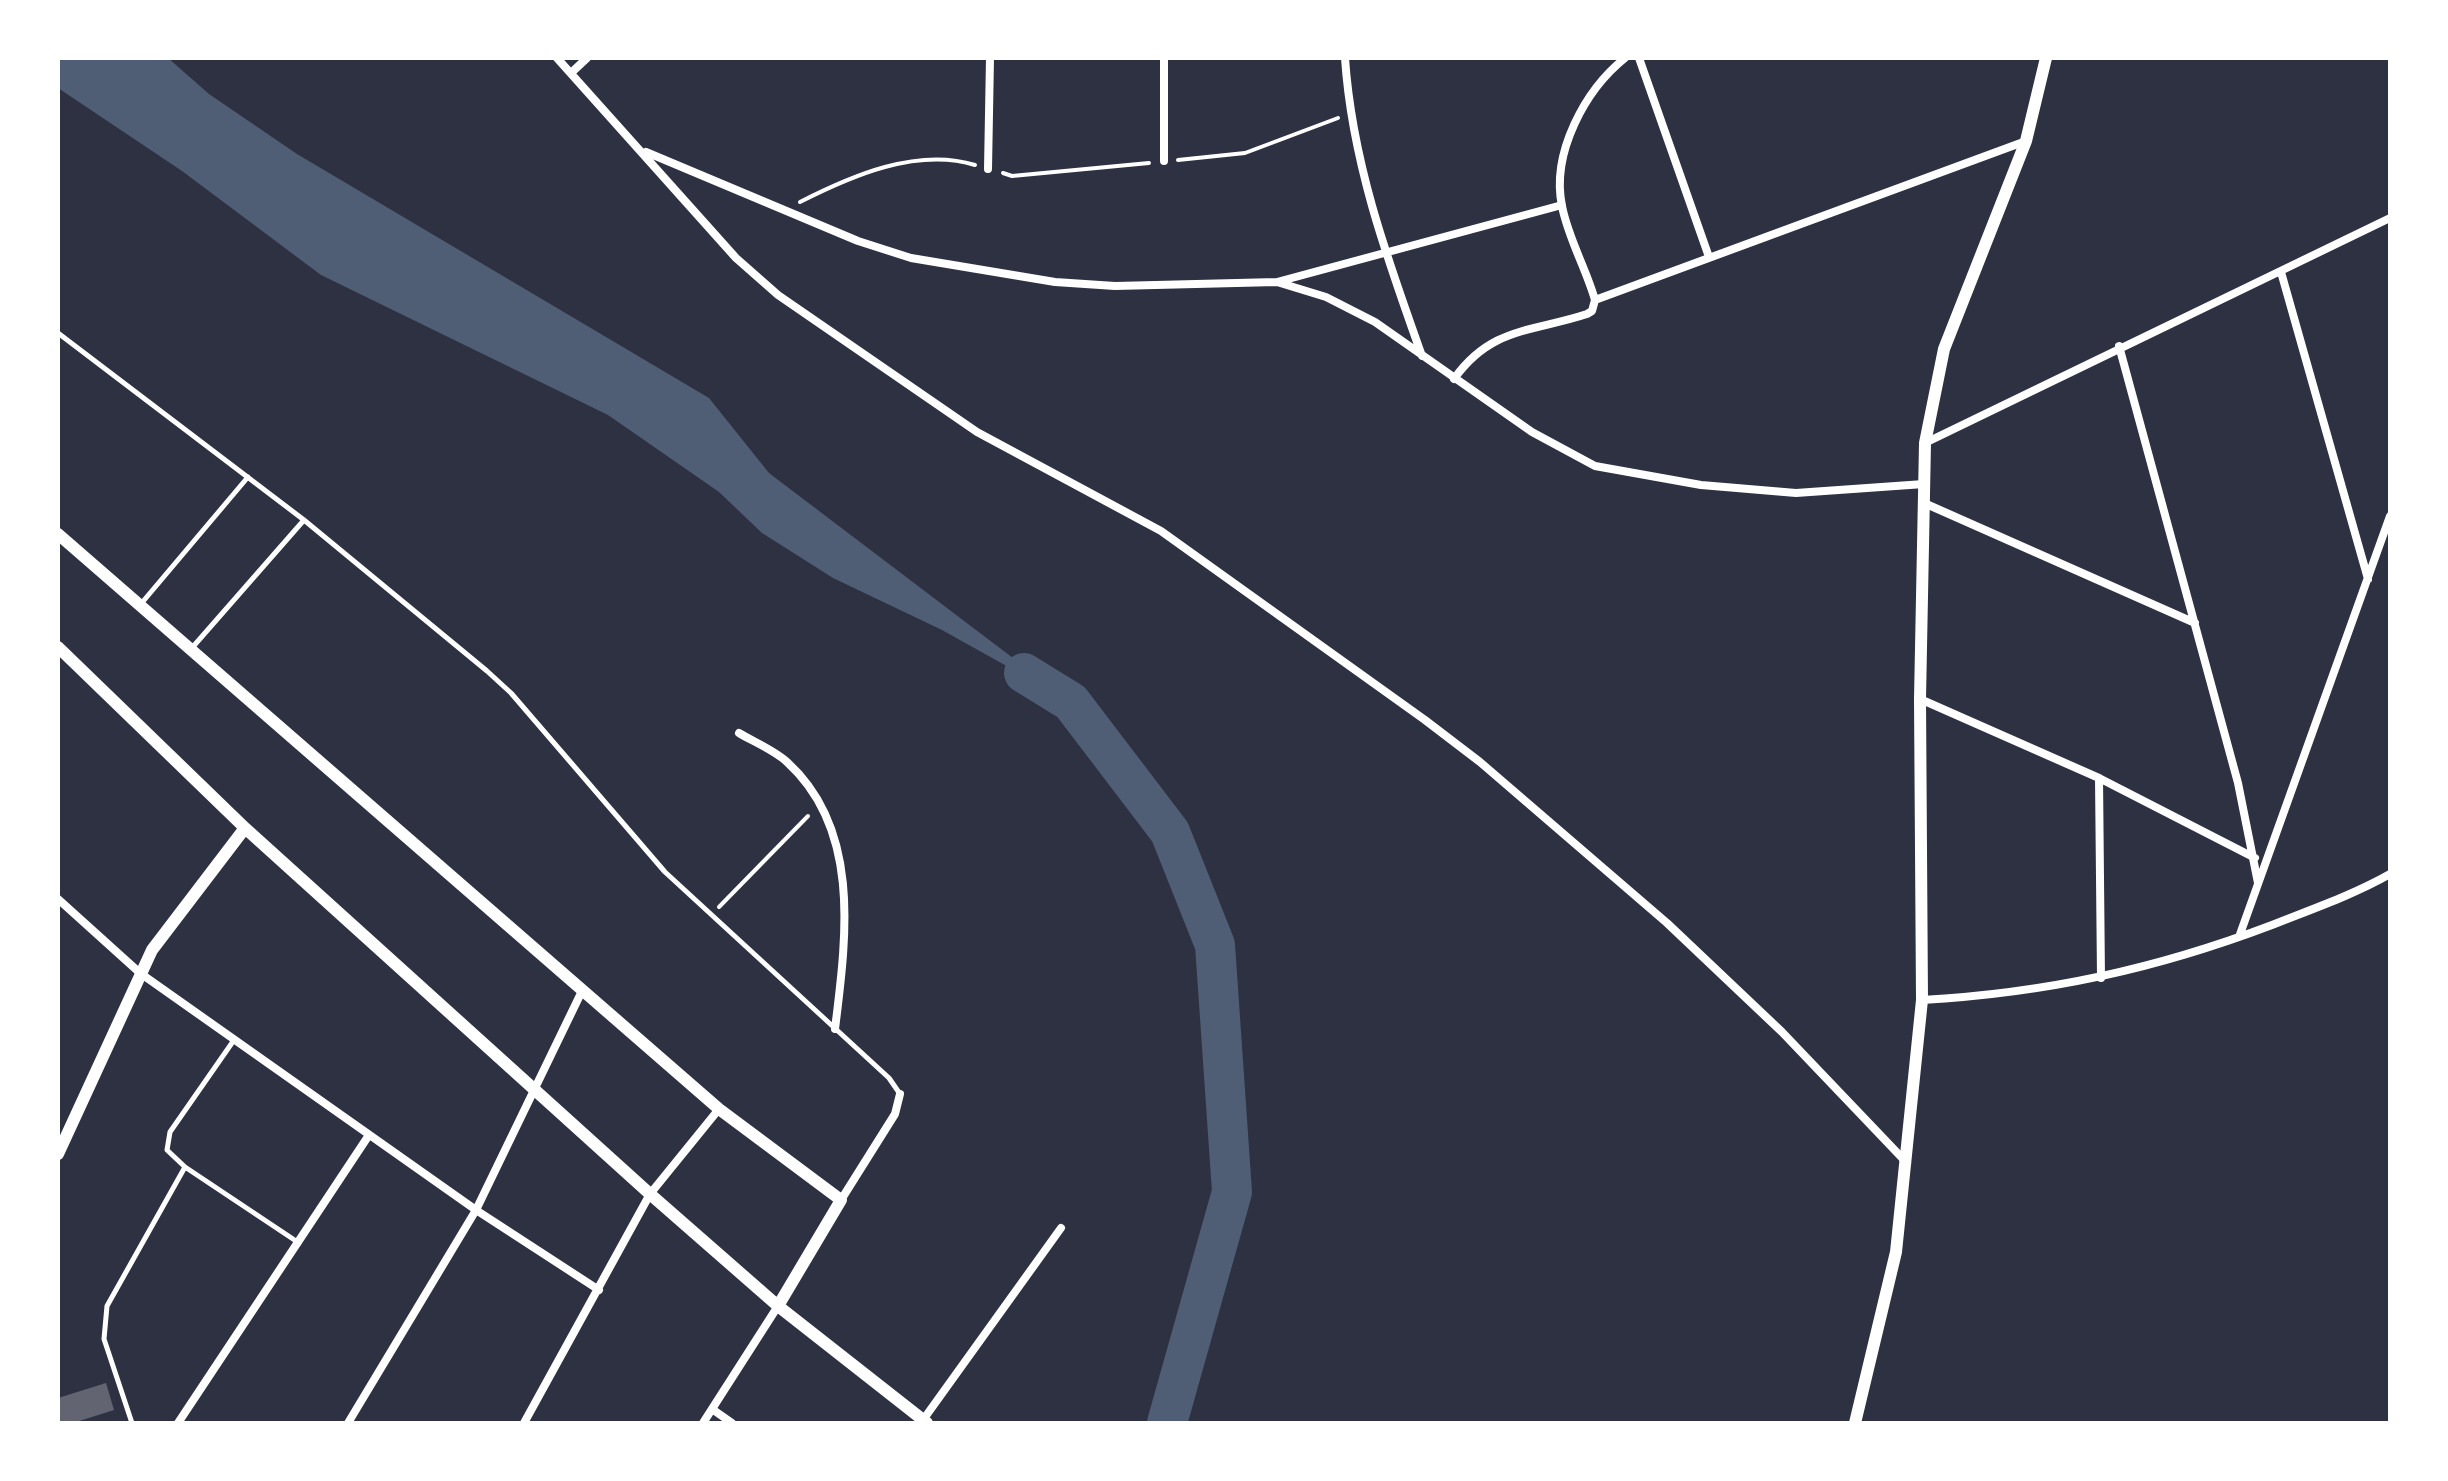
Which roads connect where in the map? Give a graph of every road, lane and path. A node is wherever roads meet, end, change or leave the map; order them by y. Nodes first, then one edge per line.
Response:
1 (557, 58) edge
2 (587, 58) edge
3 (990, 58) edge
4 (1164, 58) edge
5 (1345, 58) edge
6 (1625, 58) edge
7 (1639, 58) edge
8 (2046, 58) edge
9 (571, 73) junction
10 (1348, 114) junction
11 (2026, 141) junction
12 (642, 150) junction
13 (1164, 161) junction
14 (988, 169) junction
15 (1562, 205) junction
16 (784, 210) junction
17 (2390, 218) edge
18 (1384, 250) junction
19 (1709, 257) junction
20 (2281, 272) junction
21 (1277, 282) junction
22 (1595, 300) junction
23 (58, 333) edge
24 (2119, 346) junction
25 (1422, 357) junction
26 (1454, 379) junction
27 (1925, 443) junction
28 (248, 477) junction
29 (1924, 484) junction
30 (1924, 503) junction
31 (2390, 516) edge
32 (304, 520) junction
33 (58, 534) edge
34 (2368, 580) junction
35 (139, 606) junction
36 (2195, 623) junction
37 (58, 647) edge
38 (190, 650) junction
39 (1920, 699) junction
40 (739, 733) dead end
41 (2099, 778) junction
42 (820, 805) junction
43 (245, 828) junction
44 (2255, 858) junction
45 (2390, 874) edge
46 (2258, 883) junction
47 (58, 899) edge
48 (711, 914) junction
49 (2239, 937) junction
50 (140, 973) junction
51 (2101, 978) junction
52 (582, 991) junction
53 (1922, 1000) junction
54 (835, 1029) junction
55 (235, 1039) junction
56 (537, 1088) junction
57 (900, 1094) joint
58 (719, 1109) junction
59 (369, 1135) junction
60 (58, 1154) edge
61 (1907, 1164) junction
62 (185, 1167) junction
63 (650, 1194) junction
64 (841, 1200) junction
65 (476, 1210) junction
66 (1061, 1228) dead end
67 (300, 1244) junction
68 (599, 1290) junction
69 (778, 1306) junction
70 (712, 1409) junction
71 (925, 1422) edge
72 (132, 1423) edge
73 (178, 1423) edge
74 (348, 1423) edge
75 (524, 1423) edge
76 (703, 1423) edge
77 (732, 1423) edge
78 (1855, 1423) edge

1 - 9 street
2 - 9 street
3 - 14 street
4 - 13 street
5 - 10 street
6 - 15 street
7 - 19 street
8 - 11 street
9 - 12 street
10 - 13 path
10 - 18 street
11 - 19 street
11 - 27 street
12 - 16 street
12 - 61 street
13 - 14 path
14 - 16 path
15 - 18 street
15 - 22 street
16 - 21 street
17 - 20 street
18 - 21 street
18 - 25 street
19 - 22 street
20 - 24 street
20 - 34 street
21 - 25 street
22 - 26 street
23 - 28 lane
24 - 27 street
24 - 36 street
25 - 26 street
26 - 29 street
27 - 29 street
28 - 32 lane
28 - 35 lane
29 - 30 street
30 - 36 street
30 - 39 street
31 - 34 street
32 - 38 lane
32 - 48 lane
33 - 35 street
34 - 46 street
35 - 38 street
36 - 44 street
37 - 43 street
38 - 52 street
39 - 41 street
39 - 53 street
40 - 42 street
41 - 44 street
41 - 51 street
42 - 48 path
42 - 54 street
43 - 50 street
43 - 56 street
44 - 46 street
45 - 49 street
46 - 49 street
47 - 50 street
48 - 54 lane
49 - 51 street
50 - 55 street
50 - 60 street
51 - 53 street
52 - 56 street
52 - 58 street
53 - 61 street
54 - 57 lane
55 - 59 street
55 - 62 lane
56 - 63 street
56 - 65 street
57 - 64 street
58 - 63 street
58 - 64 street
59 - 65 street
59 - 67 street
61 - 78 street
62 - 67 lane
62 - 72 lane
63 - 68 street
63 - 69 street
64 - 69 street
65 - 68 street
65 - 74 street
66 - 71 street
67 - 73 street
68 - 75 street
69 - 70 street
69 - 71 street
70 - 76 street
70 - 77 street

